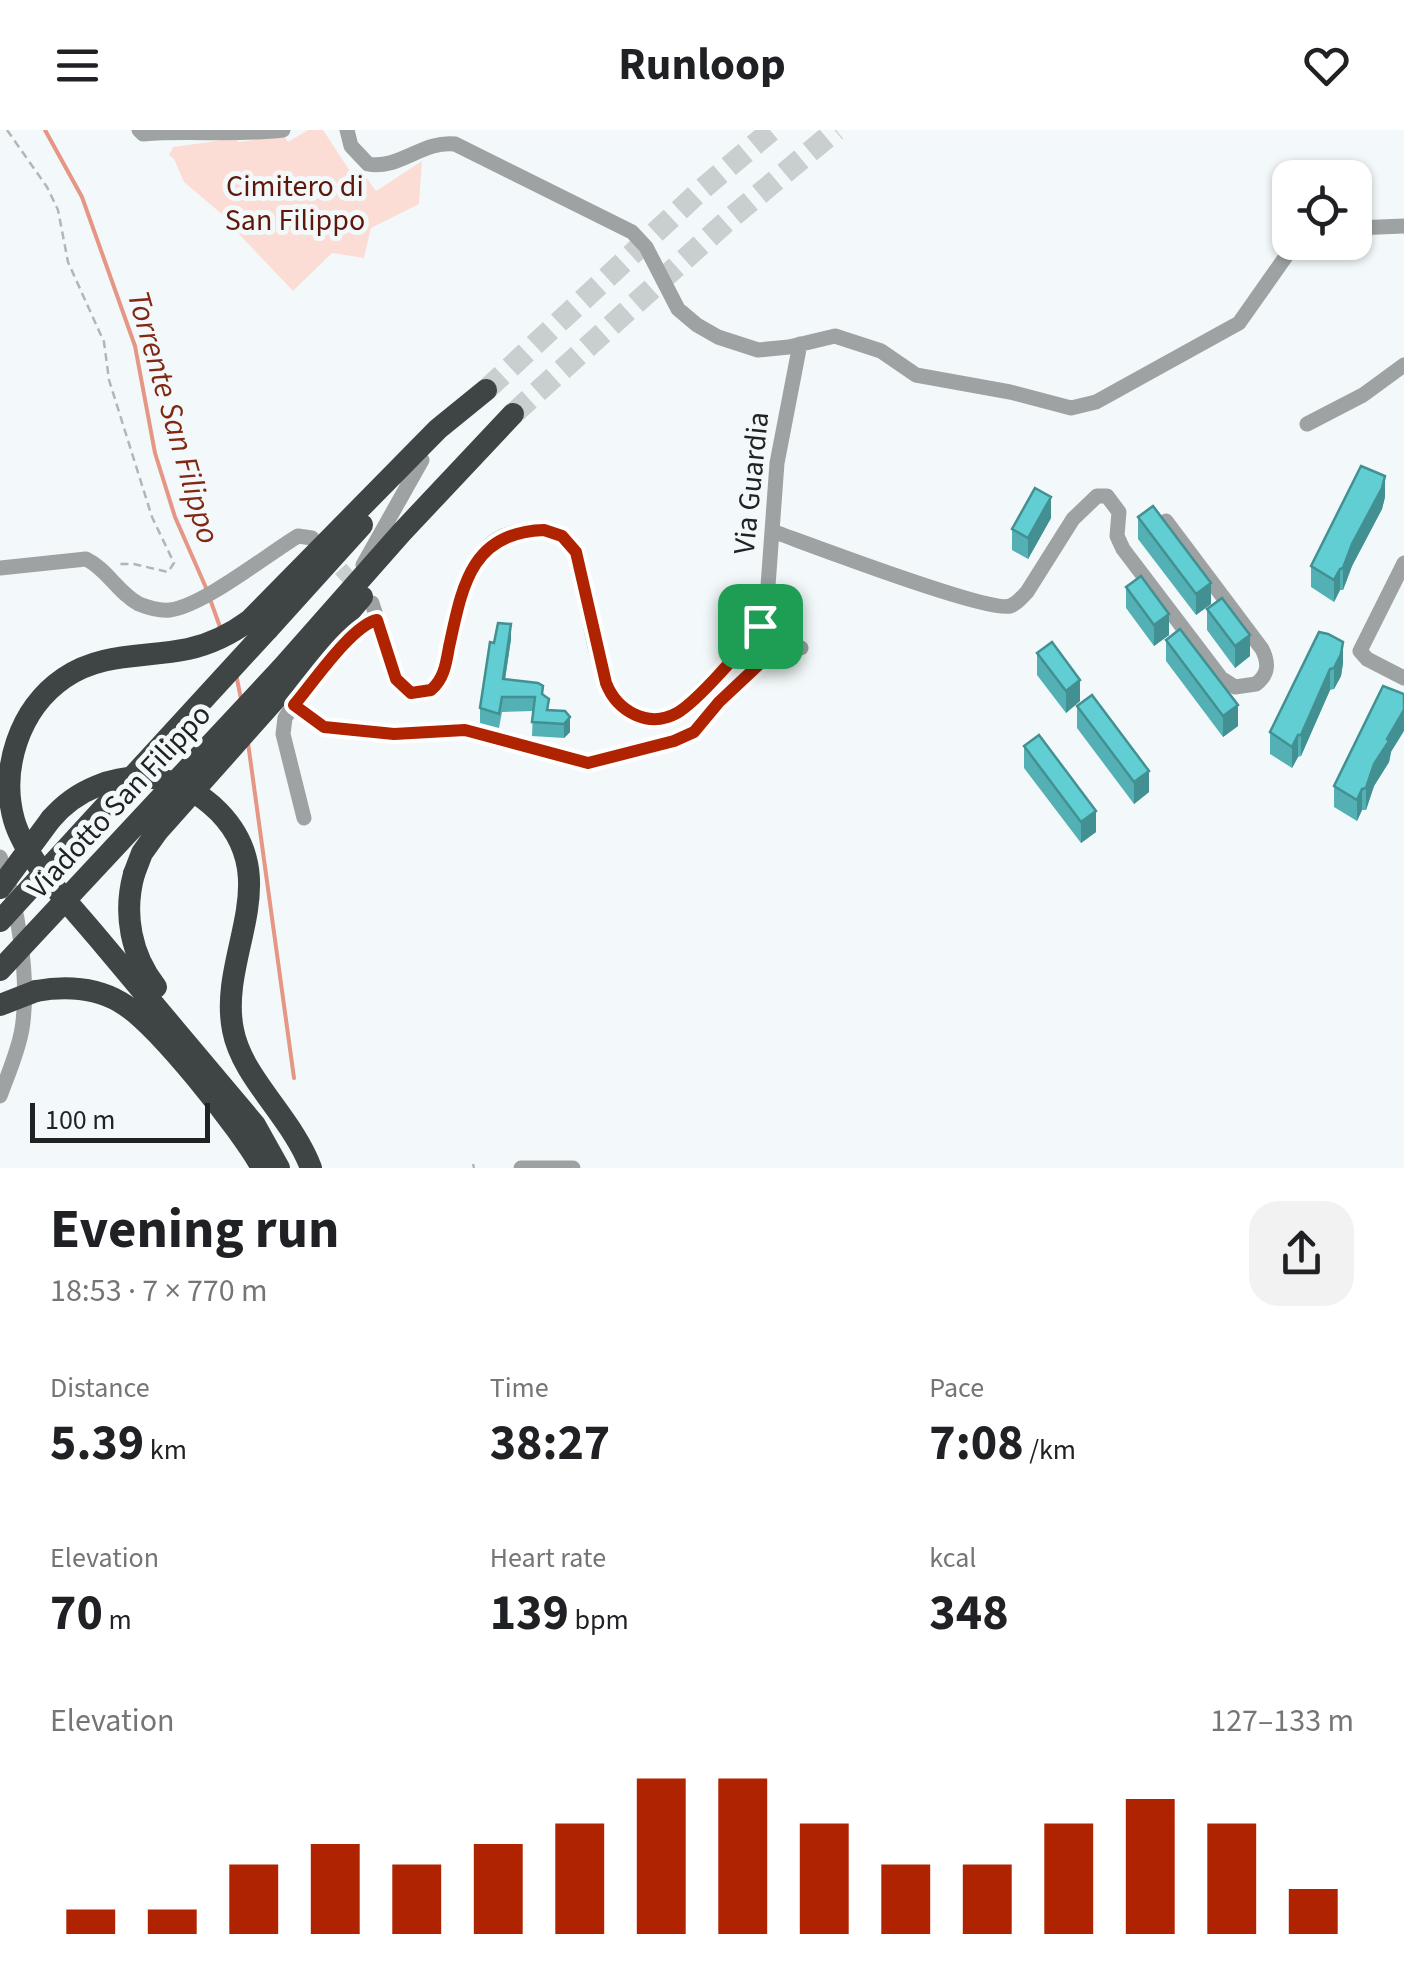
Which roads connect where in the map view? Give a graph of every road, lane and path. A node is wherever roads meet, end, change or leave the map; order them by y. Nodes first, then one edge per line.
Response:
1 (8, 130) edge
2 (139, 130) edge
3 (283, 130) edge
4 (343, 131) edge
5 (1404, 226) edge
6 (1372, 227) edge
7 (1284, 260) edge
8 (800, 344) junction
9 (1404, 366) edge
10 (513, 414) tunnel mouth
11 (1307, 424) dead end
12 (487, 442) junction
13 (422, 460) junction
14 (447, 484) junction
15 (1166, 521) edge
16 (384, 527) junction
17 (772, 532) junction
18 (312, 538) dead end
19 (1404, 563) edge
20 (0, 568) edge
21 (100, 570) junction
22 (321, 570) junction
23 (346, 595) junction
24 (372, 602) tunnel mouth
25 (377, 620) junction
26 (259, 624) junction
27 (760, 626) junction
28 (801, 648) dead end
29 (770, 654) junction
30 (1404, 678) edge
31 (287, 687) junction
32 (304, 818) dead end
33 (0, 857) edge
34 (0, 888) edge
35 (0, 921) edge
36 (0, 970) edge
37 (0, 1004) edge
38 (0, 1096) edge
39 (262, 1168) edge
40 (279, 1168) edge
41 (294, 1168) edge
42 (311, 1168) edge
43 (521, 1168) edge
44 (573, 1168) edge

1 - 21 path
2 - 3 street
4 - 8 street
5 - 6 street
7 - 8 street
8 - 17 street, Via Guardia
9 - 11 street
10 - 12 highway
12 - 14 highway
12 - 31 highway
13 - 16 street
13 - 22 highway
13 - 26 highway
14 - 16 street
14 - 23 highway
15 - 17 street
16 - 22 street
16 - 23 street
17 - 27 street, Via Guardia
18 - 21 street
19 - 30 street
20 - 21 street
22 - 26 highway
23 - 31 highway
24 - 25 street
25 - 27 street
25 - 31 street
26 - 35 highway, Viadotto San Filippo, bridge
26 - 40 highway
27 - 29 street
28 - 29 street
29 - 31 street
31 - 32 street
31 - 36 highway, Viadotto San Filippo, bridge
31 - 41 highway, bridge
33 - 38 street
34 - 42 highway, bridge
37 - 39 highway, bridge
43 - 44 street

